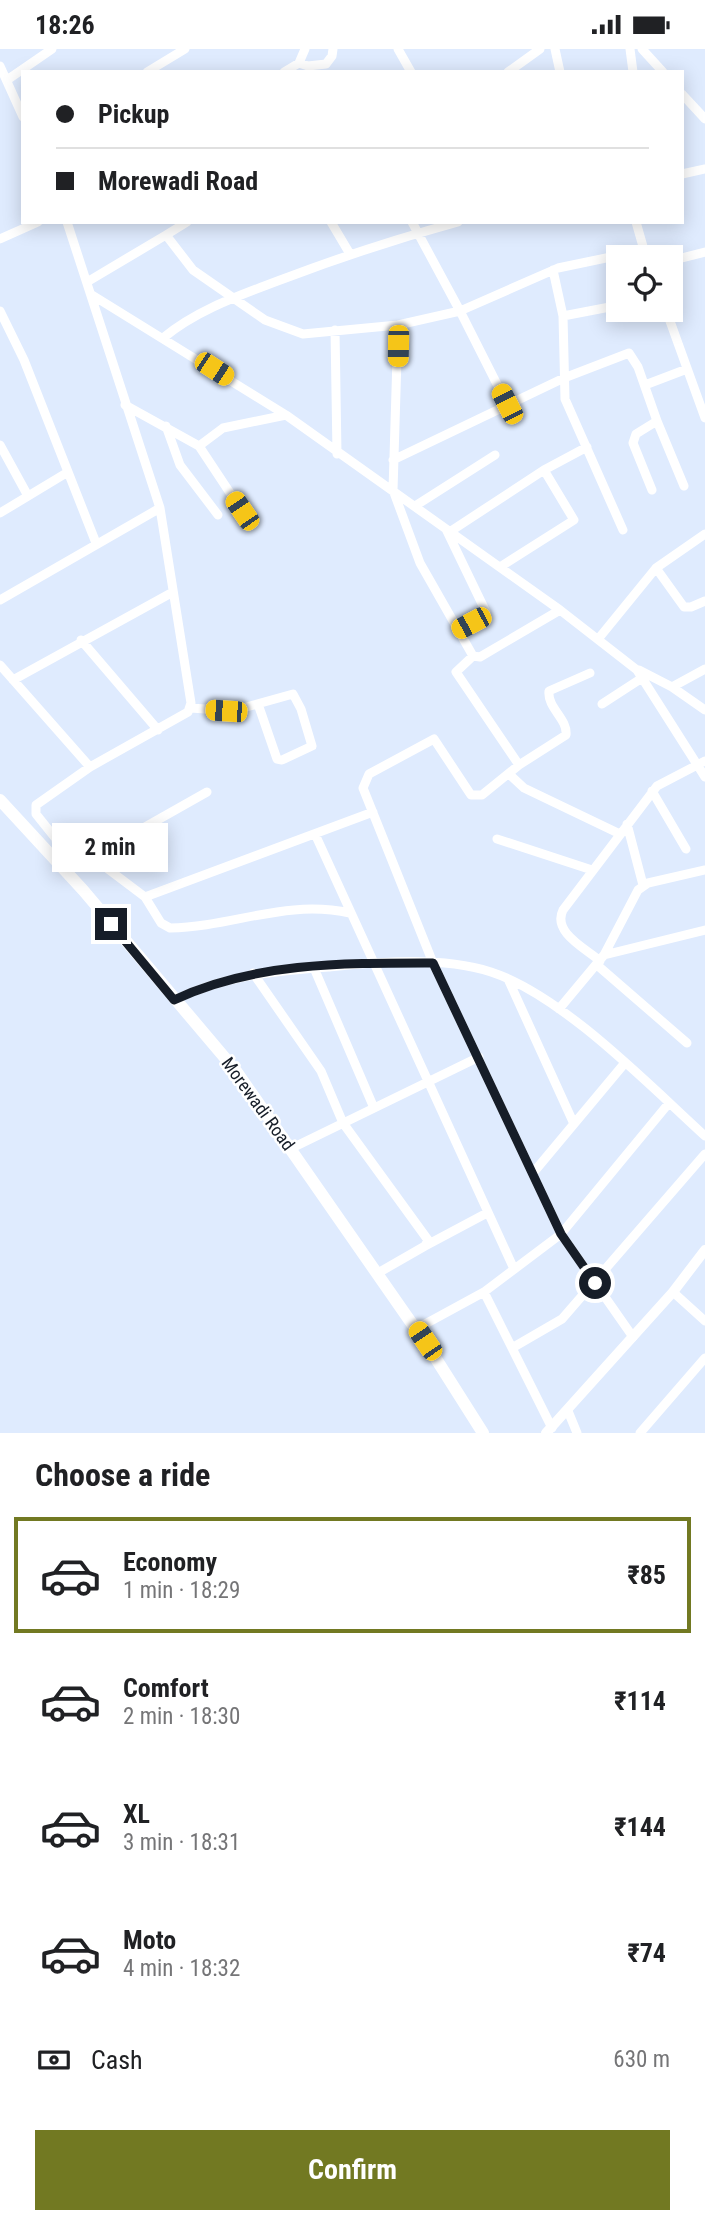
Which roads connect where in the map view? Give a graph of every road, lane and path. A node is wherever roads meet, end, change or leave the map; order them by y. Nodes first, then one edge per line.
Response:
1 (52, 49) edge
2 (185, 49) edge
3 (305, 49) edge
4 (332, 49) edge
5 (398, 49) edge
6 (540, 49) edge
7 (555, 49) edge
8 (630, 49) edge
9 (642, 49) edge
10 (299, 63) junction
11 (0, 66) edge
12 (328, 68) edge
13 (21, 70) edge
14 (22, 70) edge
15 (151, 70) edge
16 (287, 70) edge
17 (410, 70) edge
18 (511, 70) edge
19 (560, 70) edge
20 (633, 70) edge
21 (661, 70) edge
22 (7, 80) junction
23 (684, 96) edge
24 (21, 112) edge
25 (705, 119) edge
26 (705, 169) edge
27 (684, 174) edge
28 (34, 224) edge
29 (68, 224) edge
30 (184, 224) edge
31 (332, 224) edge
32 (413, 224) edge
33 (451, 224) edge
34 (637, 224) edge
35 (418, 233) junction
36 (166, 235) junction
37 (0, 239) edge
38 (642, 245) edge
39 (705, 252) edge
40 (350, 254) junction
41 (683, 258) edge
42 (606, 259) edge
43 (554, 270) junction
44 (88, 282) junction
45 (92, 295) junction
46 (233, 298) junction
47 (606, 308) edge
48 (0, 311) edge
49 (460, 311) junction
50 (563, 316) junction
51 (670, 322) edge
52 (398, 325) junction
53 (335, 330) junction
54 (163, 338) junction
55 (687, 369) junction
56 (564, 378) junction
57 (645, 385) junction
58 (507, 404) junction
59 (125, 405) junction
60 (286, 415) junction
61 (705, 418) edge
62 (657, 421) junction
63 (166, 426) junction
64 (0, 446) edge
65 (199, 446) junction
66 (587, 447) junction
67 (338, 453) junction
68 (495, 455) dead end
69 (393, 460) junction
70 (544, 470) junction
71 (68, 472) junction
72 (684, 486) dead end
73 (393, 490) junction
74 (652, 490) dead end
75 (28, 496) junction
76 (415, 506) junction
77 (160, 508) junction
78 (242, 511) dead end
79 (0, 513) edge
80 (218, 515) dead end
81 (448, 529) junction
82 (623, 530) dead end
83 (705, 534) edge
84 (96, 543) junction
85 (500, 567) junction
86 (656, 568) junction
87 (173, 592) junction
88 (0, 600) edge
89 (705, 601) edge
90 (560, 610) junction
91 (457, 631) junction
92 (599, 638) junction
93 (82, 640) junction
94 (473, 656) junction
95 (0, 665) edge
96 (705, 669) edge
97 (590, 673) dead end
98 (640, 674) junction
99 (13, 680) junction
100 (672, 687) junction
101 (258, 704) junction
102 (602, 704) dead end
103 (191, 708) junction
104 (705, 710) edge
105 (158, 730) junction
106 (701, 763) edge
107 (519, 765) junction
108 (89, 767) junction
109 (509, 774) junction
110 (705, 777) edge
111 (652, 791) junction
112 (208, 792) dead end
113 (0, 800) edge
114 (373, 812) junction
115 (627, 824) junction
116 (315, 834) junction
117 (620, 834) junction
118 (497, 839) dead end
119 (58, 847) junction
120 (686, 849) dead end
121 (92, 857) junction
122 (593, 870) junction
123 (705, 870) edge
124 (642, 885) junction
125 (145, 897) junction
126 (350, 913) junction
127 (705, 930) edge
128 (600, 960) junction
129 (374, 963) junction
130 (433, 963) junction
131 (314, 968) junction
132 (253, 973) junction
133 (508, 979) junction
134 (174, 1000) junction
135 (559, 1009) junction
136 (687, 1044) dead end
137 (479, 1058) junction
138 (624, 1064) junction
139 (427, 1083) junction
140 (669, 1103) junction
141 (374, 1108) junction
142 (343, 1123) junction
143 (574, 1124) junction
144 (705, 1136) edge
145 (290, 1149) junction
146 (705, 1154) edge
147 (533, 1173) junction
148 (487, 1213) junction
149 (561, 1234) junction
150 (425, 1246) junction
151 (705, 1250) edge
152 (514, 1269) junction
153 (378, 1273) junction
154 (595, 1283) junction
155 (484, 1292) junction
156 (673, 1292) junction
157 (705, 1321) edge
158 (416, 1329) junction
159 (633, 1337) junction
160 (512, 1347) junction
161 (705, 1358) edge
162 (568, 1411) junction
163 (549, 1430) edge
164 (643, 1432) edge
165 (483, 1433) edge
166 (577, 1433) edge

1 - 14 street
2 - 15 street
3 - 10 street
4 - 12 street
5 - 17 street
6 - 18 street
7 - 19 street
8 - 20 street
9 - 21 street
10 - 12 street
10 - 16 street
11 - 22 street
13 - 22 street
22 - 24 street
23 - 25 street
26 - 27 street
28 - 37 street
29 - 44 street
30 - 36 street
31 - 40 street
32 - 35 street
33 - 35 street
34 - 38 street
35 - 40 street
35 - 49 street
36 - 44 street
36 - 46 street
39 - 41 street
40 - 46 street
42 - 43 street
43 - 49 street
43 - 50 street
44 - 45 street
45 - 54 street
45 - 59 street
46 - 53 street
46 - 54 street
47 - 50 street
48 - 71 street
49 - 52 street
49 - 58 street
50 - 56 street
51 - 55 street
52 - 53 street
52 - 69 street
53 - 67 street
54 - 60 street
55 - 57 street
55 - 61 street
56 - 57 street
56 - 58 street
56 - 66 street
57 - 62 street
58 - 69 street
59 - 63 street
59 - 77 street
60 - 65 street
60 - 67 street
62 - 72 street
62 - 74 street
63 - 65 street
63 - 80 street
64 - 75 street
65 - 78 street
66 - 70 street
66 - 82 street
67 - 73 street
68 - 76 street
69 - 73 street
70 - 81 street
70 - 85 street
71 - 75 street
71 - 84 street
73 - 76 street
73 - 91 street
75 - 79 street
76 - 81 street
77 - 84 street
77 - 87 street
81 - 85 street
81 - 91 street
83 - 86 street
84 - 88 street
85 - 90 street
86 - 89 street
86 - 92 street
87 - 93 street
87 - 103 street
90 - 92 street
90 - 94 street
91 - 94 street
92 - 98 street
93 - 99 street
93 - 105 street
94 - 107 street
95 - 99 street
96 - 100 street
97 - 107 street
98 - 100 street
98 - 102 street
98 - 106 street
99 - 108 street
100 - 104 street
101 - 101 street
101 - 103 street
103 - 105 street
105 - 108 street
106 - 110 street
106 - 111 street
107 - 109 street
108 - 119 street
109 - 114 street
109 - 117 street
111 - 115 street
111 - 120 street
112 - 121 street
113 - 119 main road, Morewadi Road
114 - 116 street
114 - 130 street
115 - 117 street
115 - 124 street
116 - 125 street
116 - 126 street
117 - 122 street
118 - 122 street
119 - 121 street
119 - 134 main road, Morewadi Road
121 - 125 street
122 - 128 street
123 - 124 street
124 - 128 street
125 - 126 street
126 - 129 street
127 - 128 street
128 - 135 street
128 - 136 street
129 - 130 street
129 - 131 street
129 - 139 street
130 - 133 street
130 - 137 street
131 - 132 street
131 - 141 street
132 - 134 street
132 - 142 street
133 - 135 street
133 - 143 street
134 - 145 main road, Morewadi Road
135 - 138 street
137 - 139 street
137 - 147 street
138 - 140 street
138 - 143 street
139 - 141 street
139 - 148 street
140 - 144 street
140 - 149 street
141 - 142 street
142 - 145 street
142 - 150 street
143 - 147 street
145 - 153 main road, Morewadi Road
146 - 154 street
147 - 149 street
148 - 150 street
148 - 152 street
149 - 152 street
149 - 154 street
150 - 153 street
151 - 156 street
152 - 155 street
153 - 158 main road, Morewadi Road
154 - 159 street
154 - 160 street
155 - 158 street
155 - 160 street
156 - 157 street
156 - 159 street
158 - 165 main road, Morewadi Road
159 - 162 street
160 - 163 street
161 - 164 street
162 - 163 street
162 - 166 street

